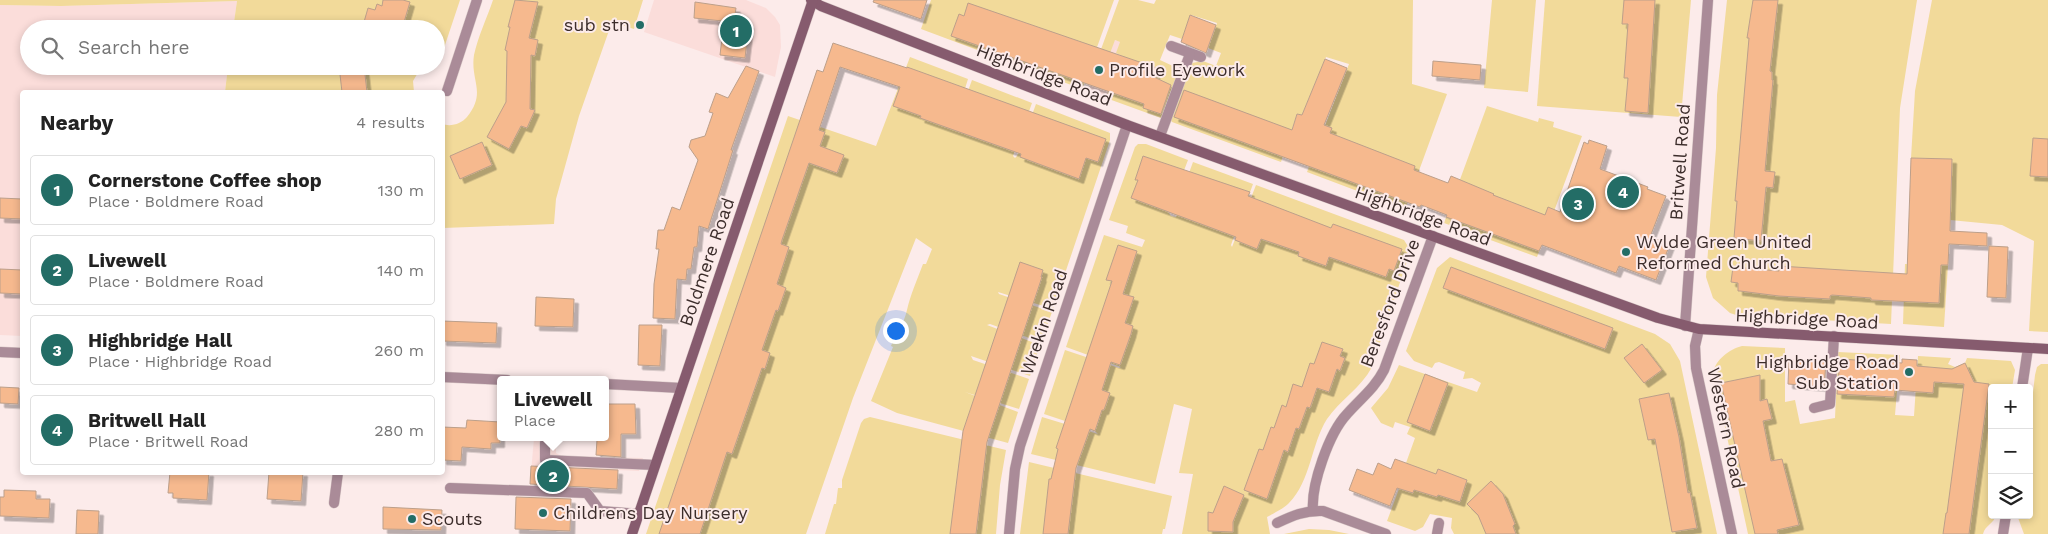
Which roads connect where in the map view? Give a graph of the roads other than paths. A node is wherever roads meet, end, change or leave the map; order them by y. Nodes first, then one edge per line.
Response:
1 (477, 0) edge
2 (812, 0) edge
3 (1708, 0) edge
4 (1171, 46) dead end
5 (1190, 54) junction
6 (1201, 57) dead end
7 (447, 91) dead end
8 (1127, 124) junction
9 (1160, 136) junction
10 (1433, 236) junction
11 (1685, 326) junction
12 (1700, 329) junction
13 (1834, 336) junction
14 (2028, 348) junction
15 (2048, 349) edge
16 (0, 352) edge
17 (20, 353) edge
18 (445, 377) edge
19 (497, 380) edge
20 (609, 384) edge
21 (2023, 384) edge
22 (681, 388) junction
23 (1814, 408) dead end
24 (546, 443) dead end
25 (655, 465) junction
26 (338, 475) edge
27 (450, 488) dead end
28 (334, 503) dead end
29 (1313, 510) junction
30 (638, 514) junction
31 (2005, 519) edge
32 (1276, 523) dead end
33 (1439, 523) dead end
34 (632, 534) edge
35 (1009, 534) edge
36 (1386, 534) edge
37 (1437, 534) edge
38 (1732, 534) edge
39 (2003, 534) edge

1 - 7 street
2 - 8 street, Highbridge Road
2 - 22 street, Boldmere Road
3 - 11 street, Britwell Road
4 - 5 street
5 - 6 street
5 - 9 street
8 - 9 street, Highbridge Road
8 - 35 street, Wrekin Road
9 - 10 street, Highbridge Road
10 - 11 street, Highbridge Road
10 - 29 street, Beresford Drive
11 - 12 street, Highbridge Road
12 - 13 street, Highbridge Road
12 - 38 street, Western Road
13 - 14 street, Highbridge Road
13 - 23 street
14 - 15 street, Highbridge Road
14 - 21 street
16 - 17 street
18 - 19 street
20 - 22 street
22 - 25 street, Boldmere Road
24 - 25 street
25 - 30 street, Boldmere Road
26 - 28 street
27 - 30 street
29 - 32 street
29 - 36 street
30 - 34 street, Boldmere Road
31 - 39 street
33 - 37 street

